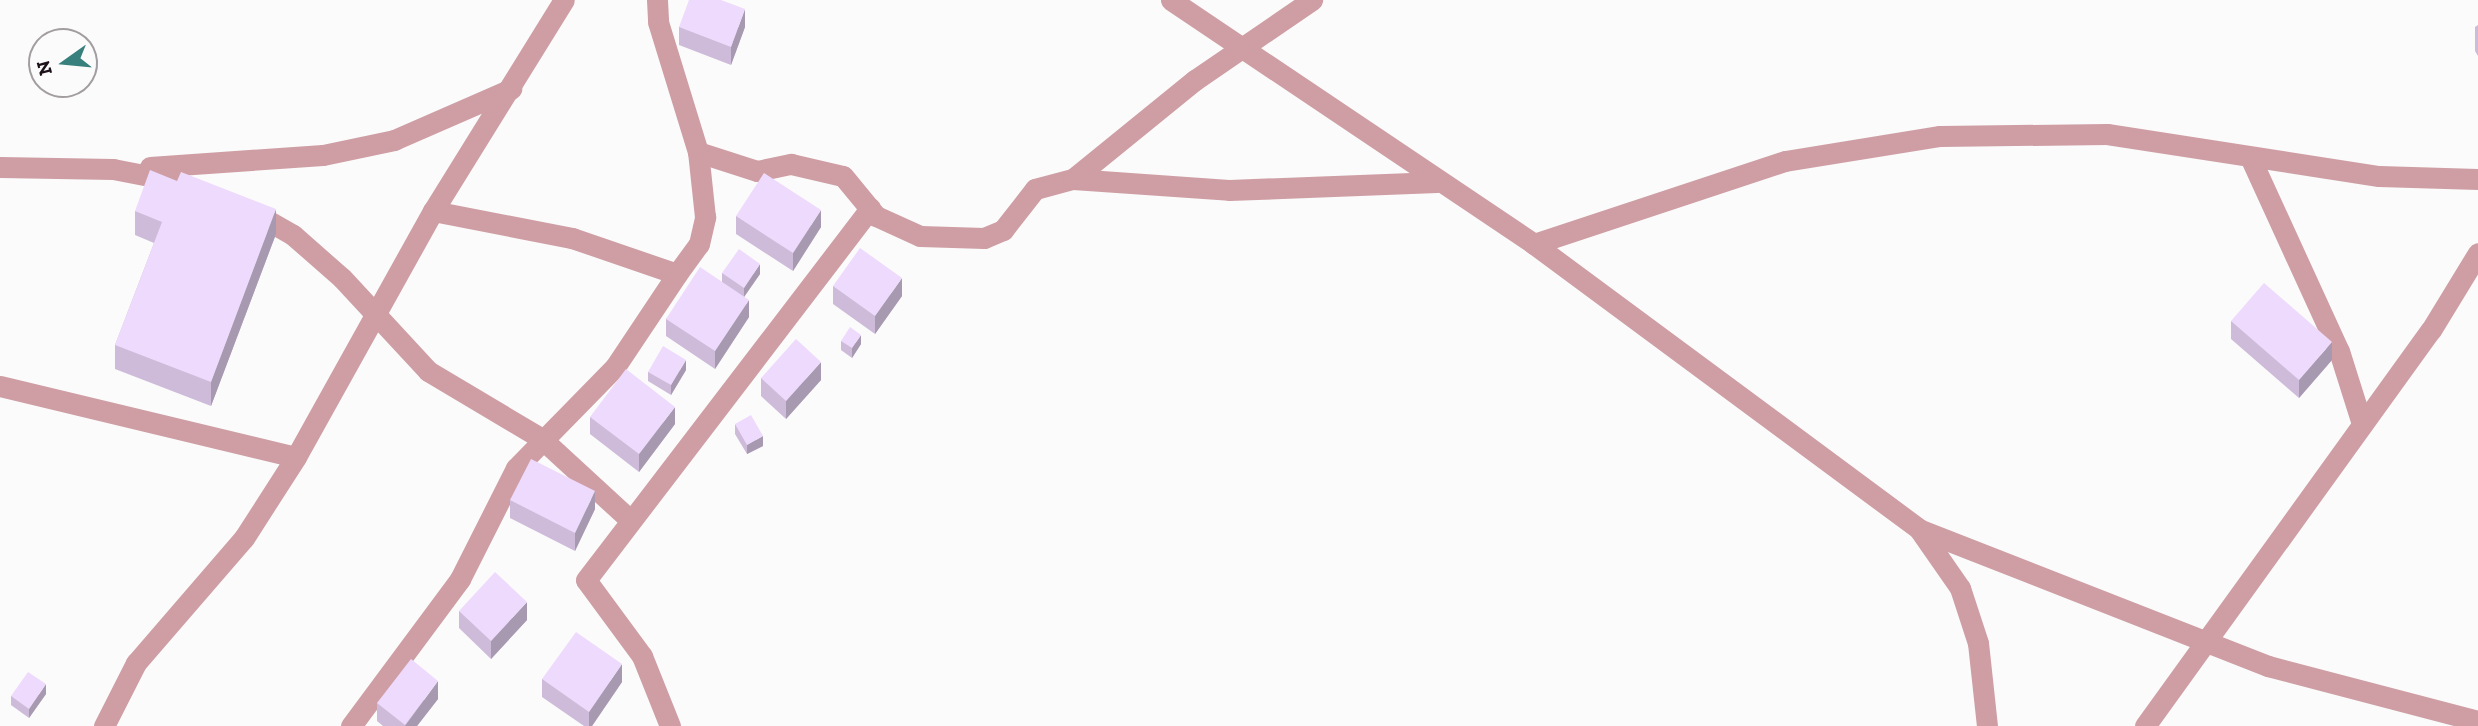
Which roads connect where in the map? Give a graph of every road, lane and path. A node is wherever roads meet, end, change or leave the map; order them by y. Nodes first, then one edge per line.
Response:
1 (564, 0) edge
2 (657, 0) edge
3 (1171, 0) edge
4 (1312, 0) edge
5 (1241, 50) junction
6 (511, 89) junction
7 (698, 152) junction
8 (2250, 157) junction
9 (0, 167) edge
10 (113, 169) junction
11 (1073, 179) junction
12 (2478, 179) edge
13 (1437, 182) junction
14 (193, 187) edge
15 (238, 203) edge
16 (870, 208) junction
17 (433, 211) junction
18 (1534, 244) junction
19 (2478, 253) edge
20 (677, 274) junction
21 (378, 316) junction
22 (0, 386) edge
23 (2362, 424) junction
24 (542, 439) junction
25 (296, 457) junction
26 (629, 519) junction
27 (1919, 529) junction
28 (2208, 642) junction
29 (2478, 721) edge
30 (104, 726) edge
31 (351, 726) edge
32 (670, 726) edge
33 (1987, 726) edge
34 (2145, 726) edge

1 - 6 street
2 - 7 street
3 - 5 street
4 - 5 street
5 - 11 street
5 - 13 street
6 - 10 street
6 - 17 street
7 - 16 street
7 - 20 street
8 - 12 street
8 - 18 street
8 - 23 street
9 - 10 street
10 - 14 street
11 - 13 street
11 - 16 street
13 - 18 street
15 - 21 street
16 - 26 street
17 - 20 street
17 - 21 street
18 - 27 street
19 - 23 street
20 - 24 street
21 - 24 street
21 - 25 street
22 - 25 street
23 - 28 street
24 - 26 street
24 - 31 street
25 - 30 street
26 - 32 street
27 - 28 street
27 - 33 street
28 - 29 street
28 - 34 street

